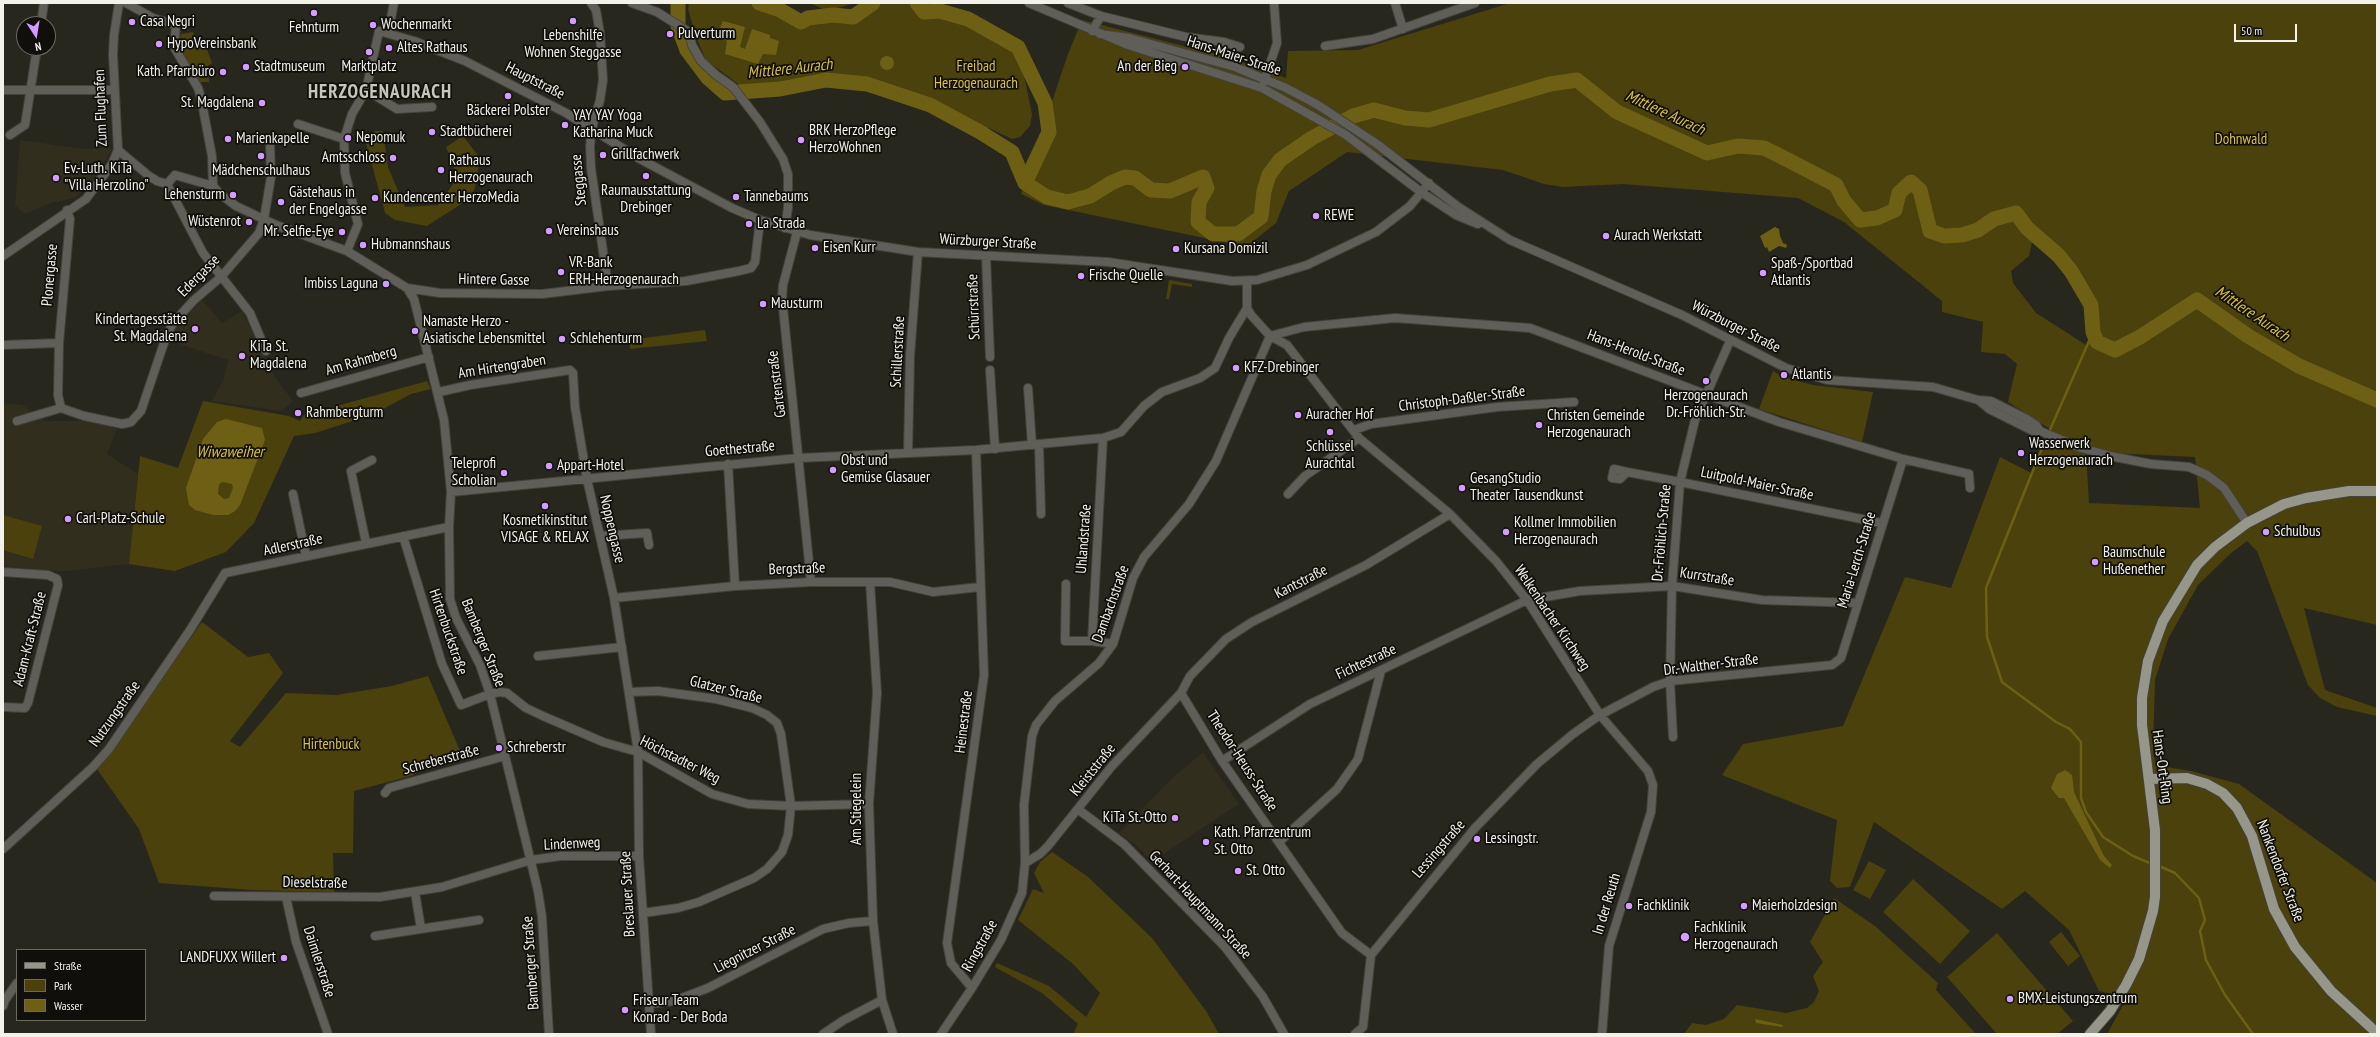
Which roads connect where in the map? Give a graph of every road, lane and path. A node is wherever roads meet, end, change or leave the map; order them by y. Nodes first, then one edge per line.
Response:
1 (44, 3) edge
2 (119, 3) edge
3 (126, 3) edge
4 (394, 3) edge
5 (591, 3) edge
6 (632, 3) edge
7 (1028, 3) edge
8 (1068, 3) edge
9 (1274, 3) edge
10 (1394, 3) edge
11 (1475, 3) edge
12 (42, 16) edge
13 (1101, 16) junction
14 (1403, 29) junction
15 (1092, 31) junction
16 (388, 33) junction
17 (1100, 34) junction
18 (1325, 46) dead end
19 (1240, 48) dead end
20 (36, 56) edge
21 (1266, 78) junction
22 (1262, 88) junction
23 (3, 90) edge
24 (114, 90) junction
25 (366, 90) junction
26 (31, 91) junction
27 (432, 107) dead end
28 (298, 124) dead end
29 (592, 128) junction
30 (10, 135) dead end
31 (344, 139) junction
32 (270, 142) dead end
33 (118, 150) junction
34 (1429, 183) junction
35 (167, 184) junction
36 (213, 186) junction
37 (1421, 192) junction
38 (732, 208) joint
39 (67, 210) junction
40 (264, 220) junction
41 (760, 220) junction
42 (785, 228) junction
43 (1494, 230) junction
44 (797, 232) junction
45 (347, 251) junction
46 (918, 252) junction
47 (3, 256) edge
48 (986, 256) junction
49 (221, 277) junction
50 (1247, 282) junction
51 (608, 286) junction
52 (407, 288) junction
53 (1247, 308) junction
54 (1270, 336) junction
55 (1730, 341) junction
56 (59, 343) junction
57 (3, 345) edge
58 (266, 351) dead end
59 (990, 356) dead end
60 (429, 357) junction
61 (570, 370) joint
62 (990, 370) dead end
63 (1028, 388) dead end
64 (439, 392) junction
65 (301, 393) dead end
66 (1707, 394) junction
67 (1574, 402) dead end
68 (61, 408) junction
69 (17, 421) dead end
70 (1354, 430) junction
71 (1103, 438) junction
72 (1359, 438) junction
73 (1035, 445) junction
74 (995, 449) junction
75 (976, 450) junction
76 (908, 453) junction
77 (800, 458) junction
78 (1903, 459) junction
79 (372, 460) dead end
80 (728, 464) junction
81 (1627, 472) dead end
82 (587, 479) junction
83 (1680, 482) junction
84 (1970, 488) dead end
85 (2377, 491) edge
86 (451, 492) junction
87 (293, 494) dead end
88 (1288, 494) dead end
89 (1041, 514) dead end
90 (1450, 514) junction
91 (1881, 523) junction
92 (2247, 523) junction
93 (449, 527) junction
94 (403, 536) junction
95 (600, 536) junction
96 (366, 543) junction
97 (648, 545) dead end
98 (306, 556) junction
99 (3, 572) edge
100 (225, 573) joint
101 (811, 582) junction
102 (870, 582) junction
103 (1066, 584) dead end
104 (735, 586) junction
105 (1672, 586) junction
106 (980, 587) junction
107 (614, 598) junction
108 (1527, 600) junction
109 (1858, 603) junction
110 (1092, 641) junction
111 (1113, 644) junction
112 (622, 647) junction
113 (538, 656) dead end
114 (1832, 665) joint
115 (1380, 671) junction
116 (1670, 681) junction
117 (629, 692) junction
118 (1181, 693) junction
119 (490, 694) junction
120 (3, 707) edge
121 (1600, 715) junction
122 (1673, 738) dead end
123 (638, 752) junction
124 (505, 756) junction
125 (1222, 761) junction
126 (2150, 779) junction
127 (1652, 786) joint
128 (385, 793) dead end
129 (869, 804) junction
130 (791, 806) junction
131 (1079, 810) junction
132 (1279, 842) junction
133 (3, 849) edge
134 (639, 856) junction
135 (531, 860) junction
136 (1025, 863) junction
137 (415, 892) junction
138 (214, 896) dead end
139 (286, 897) junction
140 (643, 912) junction
141 (479, 920) dead end
142 (873, 921) junction
143 (421, 929) junction
144 (375, 936) dead end
145 (1370, 955) junction
146 (16, 985) edge
147 (972, 988) junction
148 (882, 1000) junction
149 (649, 1004) junction
150 (3, 1006) edge
151 (2377, 1033) edge
152 (328, 1034) edge
153 (549, 1034) edge
154 (651, 1034) edge
155 (823, 1034) edge
156 (893, 1034) edge
157 (941, 1034) edge
158 (1284, 1034) edge
159 (1355, 1034) edge
160 (1602, 1034) edge
161 (2090, 1034) edge

1 - 12 street
2 - 24 street, Zum Flughafen
3 - 36 street
4 - 16 street
5 - 29 street, Steggasse
6 - 42 street
7 - 15 street, Hans-Maier-Straße
8 - 13 street
9 - 21 street
10 - 14 street
11 - 14 street
13 - 15 street
13 - 19 street
14 - 18 street
15 - 17 street, Hans-Maier-Straße
16 - 25 street, Hauptstraße
16 - 29 street, Hauptstraße
17 - 21 street, Hans-Maier-Straße
17 - 22 street, Hans-Maier-Straße
20 - 26 street
21 - 22 street
21 - 34 street, Hans-Maier-Straße
22 - 37 street, Hans-Maier-Straße
23 - 26 street
24 - 26 street
24 - 33 street, Zum Flughafen
25 - 27 street
25 - 31 street
26 - 30 street
28 - 31 street
29 - 38 street, Hauptstraße
29 - 51 street, Steggasse
31 - 45 street
32 - 40 street, Edergasse
33 - 35 street
33 - 39 street, Zum Flughafen
34 - 37 street, Würzburger Straße
34 - 43 street, Würzburger Straße
35 - 36 street
35 - 49 street
36 - 40 street, Hintere Gasse
37 - 43 street, Würzburger Straße
37 - 50 street, Würzburger Straße
38 - 41 street, Würzburger Straße
39 - 47 street, Zum Flughafen
39 - 56 street, Plonergasse
40 - 45 street, Hintere Gasse
40 - 49 street, Edergasse
41 - 42 street, Würzburger Straße
41 - 51 street, Hintere Gasse
42 - 44 street, Würzburger Straße
43 - 55 street, Würzburger Straße
44 - 46 street, Würzburger Straße
44 - 77 street, Gartenstraße
45 - 52 street, Hintere Gasse
46 - 48 street, Würzburger Straße
46 - 76 street, Schillerstraße
48 - 50 street, Würzburger Straße
48 - 59 street, Schürrstraße
49 - 58 street
49 - 68 street, Edergasse
50 - 53 street
51 - 52 street, Hintere Gasse
52 - 60 street, Bamberger Straße
53 - 54 street, Welkenbacher Kirchweg
53 - 71 street, Goethestraße
54 - 66 street, Hans-Herold-Straße
54 - 70 street, Welkenbacher Kirchweg
54 - 111 street, Dambachstraße
55 - 66 street, Dr.-Fröhlich-Straße
55 - 92 street, Würzburger Straße
56 - 57 street
56 - 68 street, Plonergasse
60 - 64 street, Bamberger Straße
60 - 65 street, Am Rahmberg
61 - 64 street, Am Hirtengraben
61 - 82 street, Noppengasse
62 - 74 street
63 - 73 street
64 - 86 street, Bamberger Straße
66 - 78 street, Hans-Herold-Straße
66 - 83 street, Dr.-Fröhlich-Straße
67 - 70 street, Christoph-Daßler-Straße
68 - 69 street
70 - 72 street, Welkenbacher Kirchweg
71 - 73 street, Goethestraße
71 - 110 street, Uhlandstraße
72 - 88 street
72 - 90 street, Welkenbacher Kirchweg
73 - 74 street, Goethestraße
73 - 89 street
74 - 75 street, Goethestraße
75 - 76 street, Goethestraße
75 - 106 street, Heinestraße
76 - 77 street, Goethestraße
77 - 80 street, Goethestraße
77 - 101 street, Gartenstraße
78 - 84 street, Hans-Herold-Straße
78 - 91 street, Maria-Lerch-Straße
79 - 96 street
80 - 82 street, Goethestraße
80 - 104 street
81 - 83 street, Luitpold-Maier-Straße
82 - 86 street, Goethestraße
82 - 95 street, Noppengasse
83 - 91 street, Luitpold-Maier-Straße
83 - 105 street, Dr.-Fröhlich-Straße
85 - 92 main road, Hans-Ort-Ring
86 - 93 street, Bamberger Straße
87 - 98 street
90 - 108 street, Welkenbacher Kirchweg
90 - 118 street, Kantstraße
91 - 109 street, Maria-Lerch-Straße
92 - 126 main road, Hans-Ort-Ring
93 - 94 street, Adlerstraße
93 - 119 street, Bamberger Straße
94 - 96 street, Adlerstraße
94 - 119 street, Hirtenbuckstraße
95 - 97 street
95 - 107 street, Noppengasse
96 - 98 street, Adlerstraße
98 - 100 street, Adlerstraße
99 - 120 street, Adam-Kraft-Straße
100 - 133 street, Nutzungstraße
101 - 102 street, Bergstraße
101 - 104 street, Bergstraße
102 - 106 street, Bergstraße
102 - 129 street, Am Stiegelein
103 - 110 street, Uhlandstraße
104 - 107 street, Bergstraße
105 - 108 street, Kurrstraße
105 - 109 street, Kurrstraße
105 - 116 street, Dr.-Fröhlich-Straße
106 - 147 street, Heinestraße
107 - 112 street, Noppengasse
108 - 115 street, Fichtestraße
108 - 121 street, Welkenbacher Kirchweg
109 - 114 street, Maria-Lerch-Straße
110 - 111 street, Uhlandstraße
111 - 136 street, Dambachstraße
112 - 113 street
112 - 117 street, Noppengasse
114 - 116 street, Dr.-Walther-Straße
115 - 125 street, Fichtestraße
115 - 132 street
116 - 121 street, Dr.-Walther-Straße
116 - 122 street, Dr.-Fröhlich-Straße
117 - 123 street, Noppengasse
117 - 130 street, Glatzer Straße
118 - 125 street, Theodor-Heuss-Straße
118 - 131 street, Kleiststraße
119 - 123 street, Höchstadter Weg
119 - 124 street, Bamberger Straße
121 - 127 street, Welkenbacher Kirchweg
121 - 145 street, Lessingstraße
123 - 130 street, Höchstadter Weg
123 - 134 street, Breslauer Straße
124 - 128 street, Schreberstraße
124 - 135 street, Bamberger Straße
125 - 132 street, Theodor-Heuss-Straße
126 - 151 main road, Nankendorfer Straße
126 - 161 main road, Hans-Ort-Ring
127 - 160 street, In der Reuth
129 - 130 street, Höchstadter Weg
129 - 142 street, Am Stiegelein
130 - 140 street, Glatzer Straße
131 - 136 street, Kleiststraße
131 - 158 street, Gerhart-Hauptmann-Straße
132 - 145 street, Theodor-Heuss-Straße
134 - 135 street, Lindenweg
134 - 140 street, Breslauer Straße
135 - 137 street, Dieselstraße
135 - 153 street, Bamberger Straße
136 - 147 street, Ringstraße
137 - 139 street, Dieselstraße
137 - 143 street
138 - 139 street, Dieselstraße
139 - 152 street, Daimlerstraße
140 - 149 street, Breslauer Straße
141 - 143 street
142 - 148 street, Am Stiegelein
142 - 149 street, Liegnitzer Straße
143 - 144 street
145 - 159 street
146 - 150 street
147 - 157 street, Ringstraße
148 - 155 street
148 - 156 street, Am Stiegelein
149 - 154 street, Breslauer Straße

